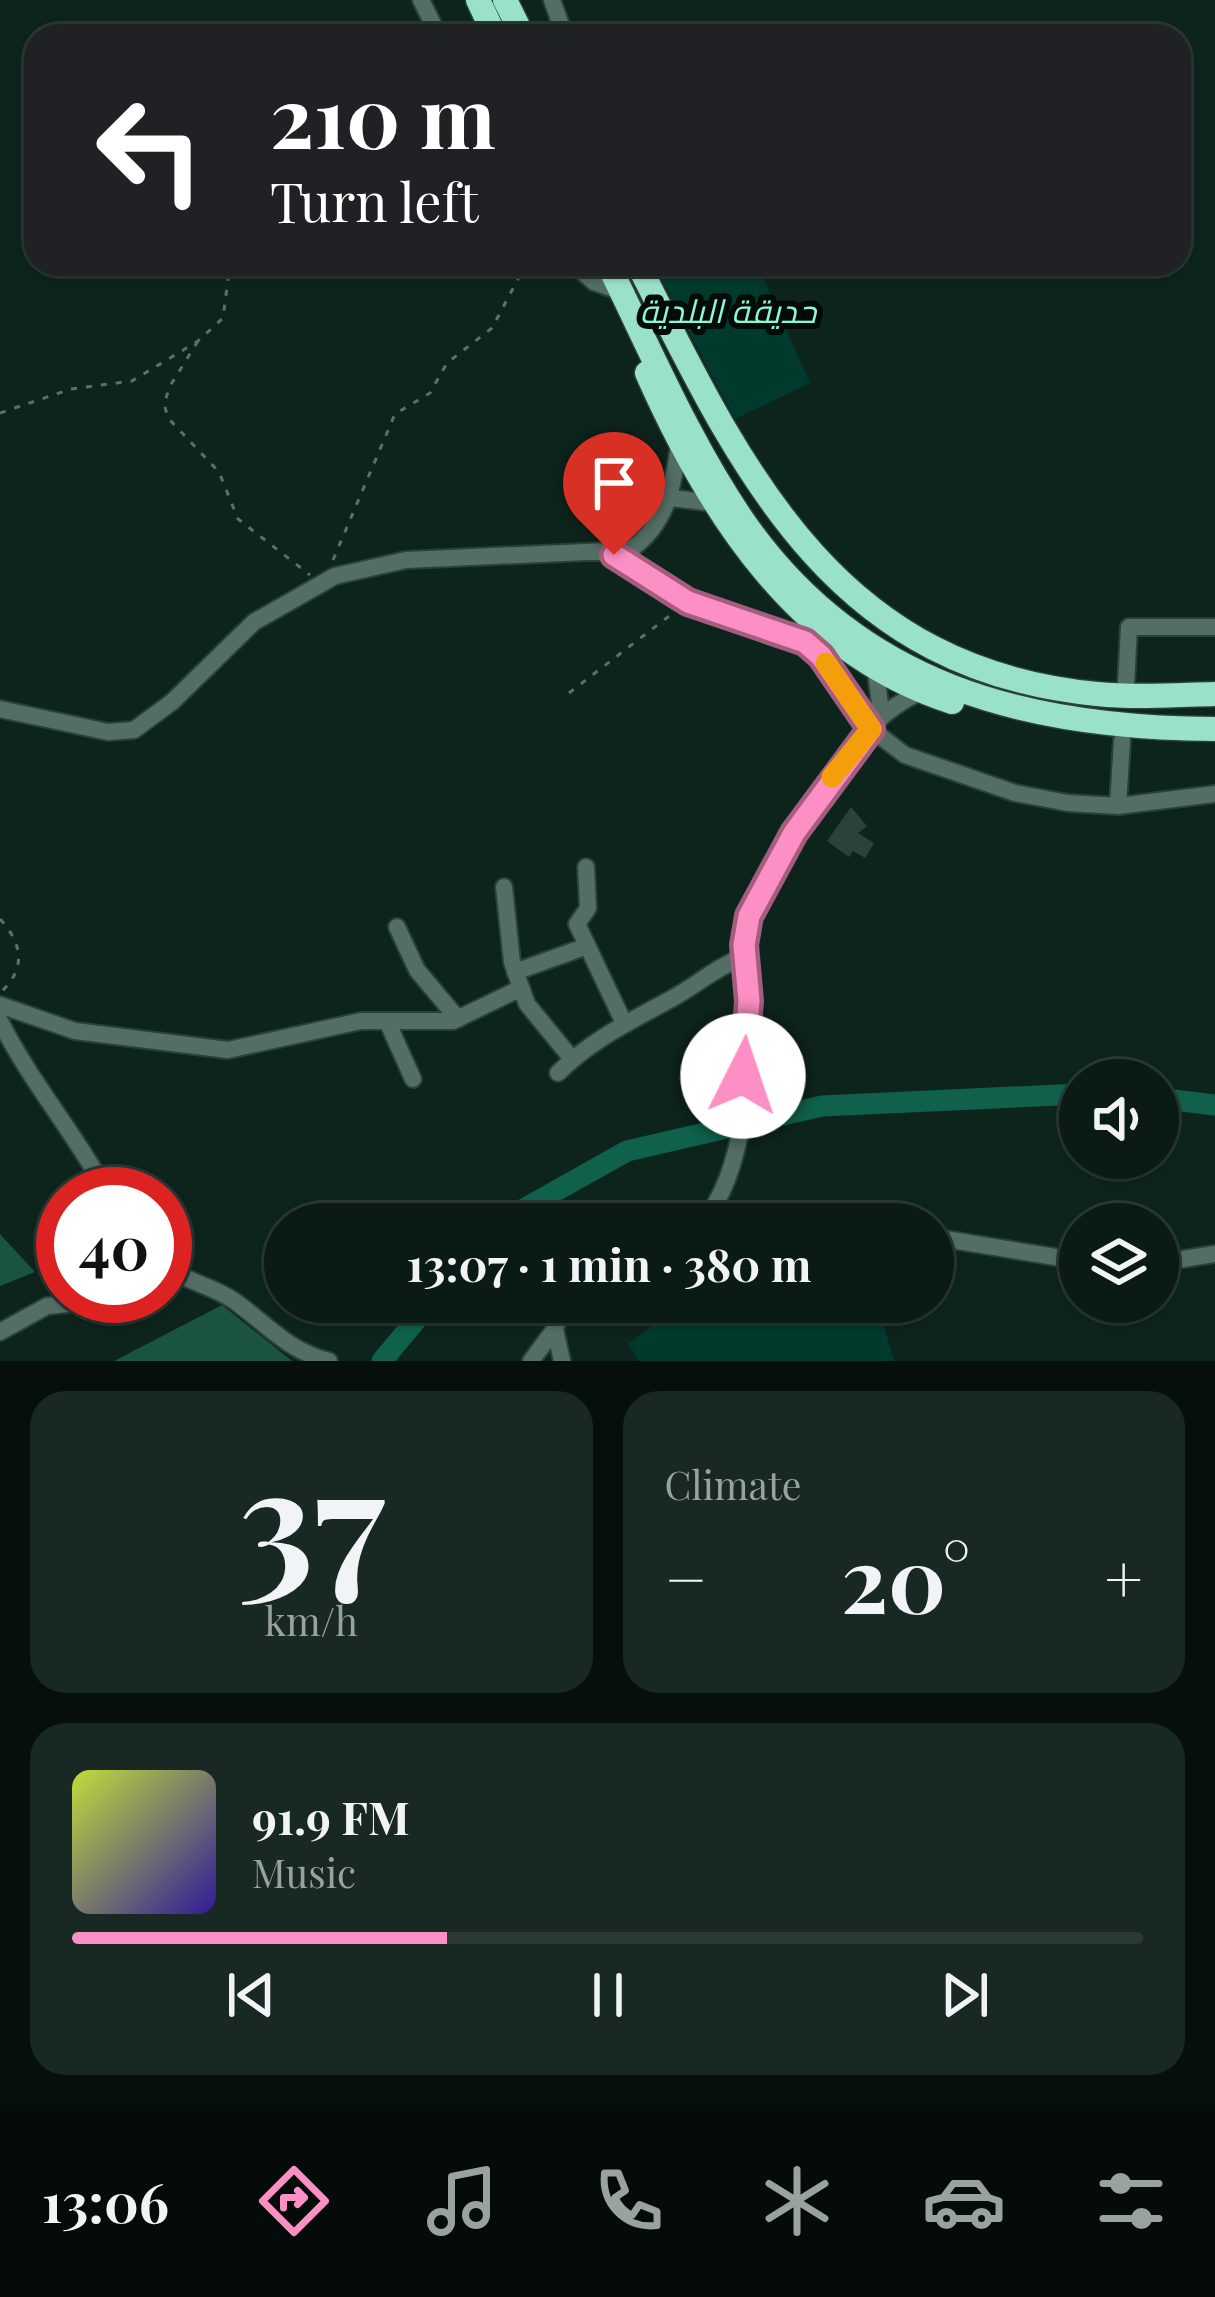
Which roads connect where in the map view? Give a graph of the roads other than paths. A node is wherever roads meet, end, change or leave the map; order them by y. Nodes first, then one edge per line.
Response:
1 (588, 276) edge
2 (614, 276) edge
3 (644, 276) edge
4 (627, 303) junction
5 (679, 445) junction
6 (672, 498) junction
7 (712, 503) junction
8 (614, 555) junction
9 (1215, 627) edge
10 (874, 667) junction
11 (1126, 684) dead end
12 (920, 692) junction
13 (1215, 694) edge
14 (0, 709) edge
15 (881, 711) junction
16 (871, 729) junction
17 (1215, 729) edge
18 (1124, 735) junction
19 (1215, 794) edge
20 (1118, 806) junction
21 (586, 867) dead end
22 (504, 887) dead end
23 (397, 927) dead end
24 (587, 946) junction
25 (745, 956) junction
26 (518, 980) junction
27 (0, 1004) edge
28 (458, 1019) junction
29 (0, 1021) edge
30 (387, 1021) junction
31 (624, 1023) junction
32 (572, 1059) junction
33 (558, 1072) dead end
34 (413, 1079) dead end
35 (93, 1167) edge
36 (716, 1203) edge
37 (954, 1240) edge
38 (1215, 1254) edge
39 (1059, 1258) edge
40 (1179, 1260) edge
41 (192, 1284) edge
42 (36, 1312) edge
43 (557, 1323) edge
44 (555, 1329) junction
45 (0, 1332) edge
46 (329, 1361) edge
47 (531, 1361) edge
48 (562, 1361) edge

1 - 4 street
2 - 4 highway
3 - 13 highway
4 - 5 highway
4 - 18 highway
5 - 6 street
5 - 7 highway
6 - 7 street
6 - 8 street
7 - 10 highway
8 - 14 street
8 - 16 street
9 - 11 street
10 - 12 highway
10 - 15 street
12 - 15 street
12 - 18 highway
15 - 16 street
16 - 20 street
16 - 25 street
17 - 18 highway
18 - 20 street
19 - 20 street
21 - 24 street
22 - 26 street
23 - 28 street
24 - 26 street
24 - 31 street
25 - 31 street
25 - 36 street
26 - 28 street
26 - 32 street
27 - 30 street
28 - 30 street
29 - 35 street
30 - 34 street
31 - 32 street
32 - 33 street
37 - 39 street
38 - 40 street
41 - 46 street
42 - 45 street
43 - 44 street
44 - 47 street
44 - 48 street

